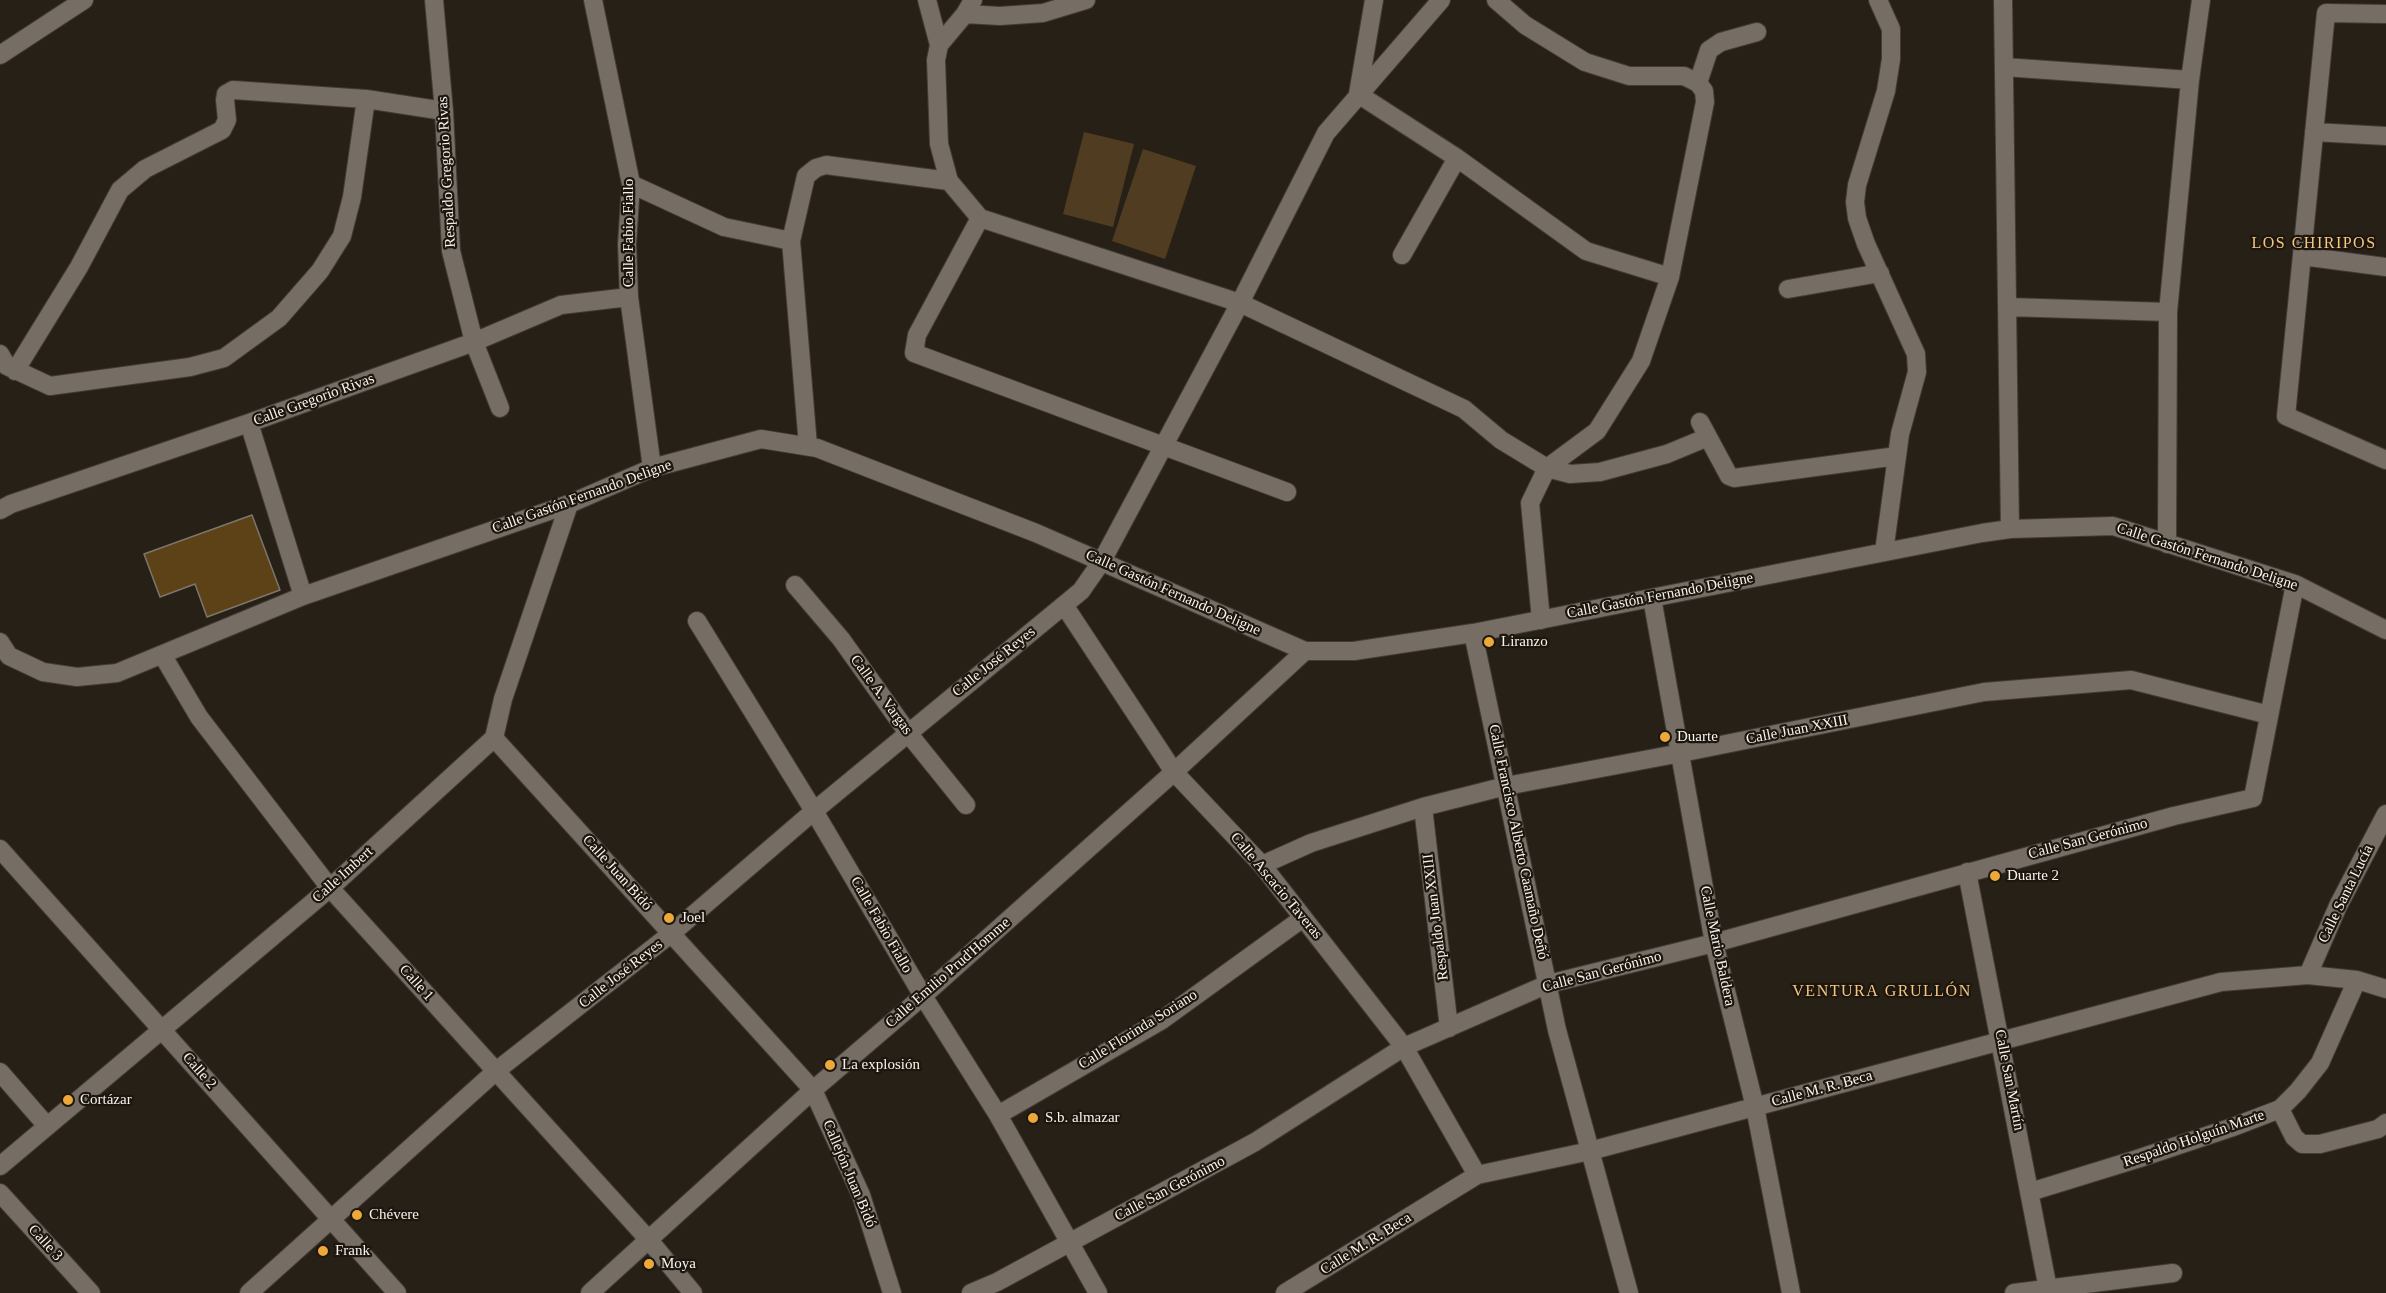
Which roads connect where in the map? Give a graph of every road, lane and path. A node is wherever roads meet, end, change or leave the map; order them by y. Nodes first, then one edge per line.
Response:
1 (84, 0) edge
2 (434, 0) edge
3 (593, 0) edge
4 (927, 0) edge
5 (1086, 0) edge
6 (1374, 0) edge
7 (1441, 0) edge
8 (1496, 0) edge
9 (1878, 0) edge
10 (2003, 0) edge
11 (2201, 0) edge
12 (969, 7) edge
13 (2386, 14) edge
14 (1757, 32) dead end
15 (939, 45) junction
16 (0, 55) edge
17 (2004, 67) junction
18 (2190, 81) junction
19 (1698, 83) junction
20 (1358, 94) junction
21 (366, 99) junction
22 (444, 111) junction
23 (2314, 132) junction
24 (2386, 136) edge
25 (1457, 158) junction
26 (949, 181) junction
27 (631, 184) junction
28 (980, 218) junction
29 (791, 241) junction
30 (1402, 255) dead end
31 (2302, 256) junction
32 (2386, 267) edge
33 (1880, 273) junction
34 (1670, 277) junction
35 (1788, 289) dead end
36 (629, 297) junction
37 (1239, 303) junction
38 (2008, 307) junction
39 (2168, 312) junction
40 (474, 342) junction
41 (0, 354) edge
42 (15, 371) junction
43 (500, 408) dead end
44 (249, 423) junction
45 (808, 446) junction
46 (1162, 446) junction
47 (1897, 456) junction
48 (2386, 460) edge
49 (652, 468) junction
50 (1547, 468) junction
51 (1287, 492) dead end
52 (569, 504) junction
53 (0, 510) edge
54 (2010, 529) junction
55 (2168, 544) junction
56 (1884, 552) junction
57 (1102, 561) junction
58 (2295, 584) junction
59 (795, 585) dead end
60 (303, 596) junction
61 (1652, 598) junction
62 (1064, 605) junction
63 (1540, 620) junction
64 (698, 621) dead end
65 (2386, 630) edge
66 (1473, 633) junction
67 (0, 642) edge
68 (1305, 651) junction
69 (163, 656) junction
70 (2269, 715) junction
71 (908, 733) junction
72 (494, 738) junction
73 (1681, 753) junction
74 (1174, 772) junction
75 (1506, 786) junction
76 (966, 805) dead end
77 (1423, 807) junction
78 (814, 811) junction
79 (2386, 814) edge
80 (0, 849) edge
81 (1262, 866) junction
82 (1967, 872) junction
83 (330, 888) junction
84 (1303, 918) junction
85 (672, 933) junction
86 (1714, 943) junction
87 (2308, 975) junction
88 (2357, 980) junction
89 (1548, 984) junction
90 (2386, 989) edge
91 (923, 996) junction
92 (162, 1028) junction
93 (1449, 1028) junction
94 (2001, 1040) junction
95 (1404, 1047) junction
96 (496, 1071) junction
97 (0, 1072) edge
98 (813, 1090) junction
99 (1755, 1107) junction
100 (2280, 1109) junction
101 (998, 1115) junction
102 (2386, 1123) edge
103 (47, 1126) junction
104 (1590, 1151) junction
105 (0, 1166) edge
106 (1477, 1175) junction
107 (2030, 1192) junction
108 (0, 1193) edge
109 (330, 1220) junction
110 (648, 1239) junction
111 (1070, 1242) junction
112 (2172, 1272) dead end
113 (998, 1287) edge
114 (2048, 1289) junction
115 (91, 1293) edge
116 (249, 1293) edge
117 (397, 1293) edge
118 (590, 1293) edge
119 (693, 1293) edge
120 (892, 1293) edge
121 (971, 1293) edge
122 (1098, 1293) edge
123 (1285, 1293) edge
124 (1629, 1293) edge
125 (1791, 1293) edge
126 (2014, 1293) edge

1 - 16 street
2 - 22 street, Respaldo Gregorio Rivas
3 - 27 street, Calle Fabio Fiallo
4 - 15 street
5 - 12 street
6 - 20 street
7 - 20 street, Calle José Reyes
8 - 19 street
9 - 33 street
10 - 17 street
11 - 18 street
12 - 15 street
13 - 23 street
14 - 19 street
15 - 26 street
17 - 18 street
17 - 38 street
18 - 39 street
19 - 34 street
20 - 25 street
20 - 37 street, Calle José Reyes
21 - 22 street
21 - 42 street
21 - 42 street
22 - 40 street, Respaldo Gregorio Rivas
23 - 24 street
23 - 31 street
25 - 30 street
25 - 34 street
26 - 28 street
26 - 29 street
27 - 29 street
27 - 36 street, Calle Fabio Fiallo
28 - 37 street
28 - 46 street
29 - 45 street
31 - 32 street
31 - 48 street
33 - 35 street
33 - 47 street
34 - 50 street
36 - 40 street, Calle Gregorio Rivas
36 - 49 street, Calle Fabio Fiallo
37 - 46 street, Calle José Reyes
37 - 50 street
38 - 39 street
38 - 54 street
39 - 55 street
40 - 43 street, Respaldo Gregorio Rivas
40 - 44 street, Calle Gregorio Rivas
41 - 42 street
44 - 53 street, Calle Gregorio Rivas
44 - 60 street
45 - 49 street, Calle Gastón Fernando Deligne
45 - 57 street, Calle Gastón Fernando Deligne
46 - 51 street
46 - 57 street, Calle José Reyes
47 - 50 street
47 - 56 street
49 - 52 street, Calle Gastón Fernando Deligne
50 - 63 street
52 - 60 street, Calle Gastón Fernando Deligne
52 - 72 street
54 - 55 street, Calle Gastón Fernando Deligne
54 - 56 street, Calle Gastón Fernando Deligne
55 - 58 street, Calle Gastón Fernando Deligne
56 - 61 street, Calle Gastón Fernando Deligne
57 - 62 street, Calle José Reyes
57 - 68 street, Calle Gastón Fernando Deligne
58 - 65 street, Calle Gastón Fernando Deligne
58 - 70 street
59 - 71 street, Calle A. Vargas
60 - 69 street, Calle Gastón Fernando Deligne
61 - 63 street, Calle Gastón Fernando Deligne
61 - 73 street, Calle Mario Baldera
62 - 71 street, Calle José Reyes
62 - 74 street, Calle Ascacio Taveras
63 - 66 street, Calle Gastón Fernando Deligne
64 - 78 street, Calle Fabio Fiallo
66 - 68 street, Calle Gastón Fernando Deligne
66 - 75 street, Calle Francisco Alberto Caamaño Deñó
67 - 69 street, Calle Gastón Fernando Deligne
68 - 74 street, Calle Emilio Prud'Homme
69 - 83 street, Calle 1
70 - 73 street, Calle Juan XXIII
70 - 82 street, Calle San Gerónimo
71 - 76 street, Calle A. Vargas
71 - 78 street, Calle José Reyes
72 - 83 street, Calle Imbert
72 - 85 street, Calle Juan Bidó
73 - 75 street, Calle Juan XXIII
73 - 86 street, Calle Mario Baldera
74 - 81 street, Calle Ascacio Taveras
74 - 91 street, Calle Emilio Prud'Homme
75 - 77 street, Calle Juan XXIII
75 - 89 street, Calle Francisco Alberto Caamaño Deñó
77 - 81 street, Calle Juan XXIII
77 - 93 street, Respaldo Juan XXIII
78 - 85 street, Calle José Reyes
78 - 91 street, Calle Fabio Fiallo
79 - 87 street, Calle Santa Lucía
80 - 92 street, Calle 2
81 - 84 street, Calle Ascacio Taveras
82 - 86 street, Calle San Gerónimo
82 - 94 street, Calle San Martín
83 - 92 street, Calle Imbert
83 - 96 street, Calle 1
84 - 95 street, Calle Ascacio Taveras
84 - 101 street, Calle Florinda Soriano
85 - 96 street, Calle José Reyes
85 - 98 street, Calle Juan Bidó
86 - 89 street, Calle San Gerónimo
86 - 99 street, Calle Mario Baldera
87 - 88 street, Calle M. R. Beca
87 - 94 street, Calle M. R. Beca
88 - 90 street, Calle M. R. Beca
88 - 100 street, Respaldo Holguín Marte
89 - 93 street, Calle San Gerónimo
89 - 104 street, Calle Francisco Alberto Caamaño Deñó
91 - 98 street, Calle Emilio Prud'Homme
91 - 101 street, Calle Fabio Fiallo
92 - 103 street, Calle Imbert
92 - 109 street, Calle 2
93 - 95 street, Calle San Gerónimo
94 - 99 street, Calle M. R. Beca
94 - 107 street, Calle San Martín
95 - 106 street, Calle Ascacio Taveras
95 - 111 street, Calle San Gerónimo
96 - 109 street, Calle José Reyes
96 - 110 street, Calle 1
97 - 103 street
98 - 110 street, Calle Emilio Prud'Homme
98 - 120 street, Callejón Juan Bidó
99 - 104 street, Calle M. R. Beca
99 - 125 street, Calle Mario Baldera
100 - 102 street
100 - 107 street, Respaldo Holguín Marte
101 - 111 street, Calle Fabio Fiallo
103 - 105 street, Calle Imbert
104 - 106 street, Calle M. R. Beca
104 - 124 street, Calle Francisco Alberto Caamaño Deñó
106 - 123 street, Calle M. R. Beca
107 - 114 street, Calle San Martín
108 - 115 street, Calle 3
109 - 116 street, Calle José Reyes
109 - 117 street, Calle 2
110 - 118 street, Calle Emilio Prud'Homme
110 - 119 street, Calle 1
111 - 113 street, Calle San Gerónimo
111 - 122 street, Calle Fabio Fiallo
112 - 114 street
113 - 121 street, Calle San Gerónimo
114 - 126 street

